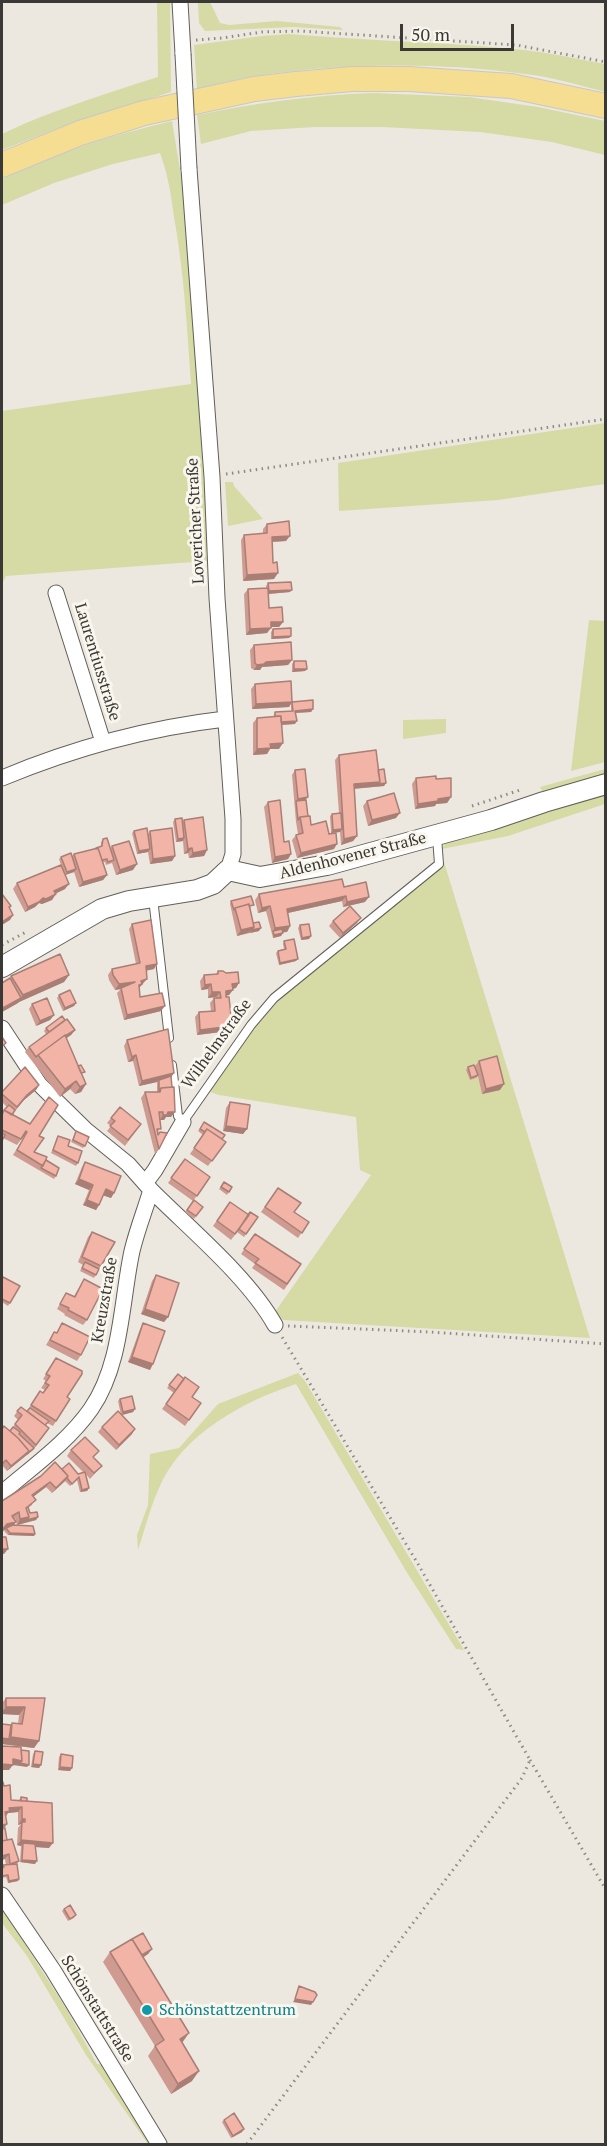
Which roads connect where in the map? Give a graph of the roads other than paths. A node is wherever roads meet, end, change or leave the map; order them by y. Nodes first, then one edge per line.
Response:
1 (180, 2) edge
2 (606, 106) edge
3 (2, 165) edge
4 (56, 593) dead end
5 (225, 719) junction
6 (103, 742) junction
7 (2, 778) edge
8 (606, 784) edge
9 (437, 836) junction
10 (228, 870) junction
11 (153, 896) junction
12 (2, 967) edge
13 (2, 1028) edge
14 (170, 1046) edge
15 (171, 1058) edge
16 (183, 1122) junction
17 (148, 1186) junction
18 (275, 1325) road end
19 (2, 1493) edge
20 (2, 1895) edge
21 (159, 2145) edge

1 - 5 street, Lovericher Straße, bridge
2 - 3 main road
4 - 6 street, Laurentiusstraße
5 - 6 street, Laurentiusstraße
5 - 10 street, Lovericher Straße
6 - 7 street, Laurentiusstraße
8 - 9 street, Aldenhovener Straße
9 - 10 street, Aldenhovener Straße
9 - 16 lane, Wilhelmstraße
10 - 11 street
11 - 12 street
11 - 14 lane
13 - 17 street
15 - 16 lane, Wilhelmstraße
16 - 17 street, Kreuzstraße
17 - 18 street
17 - 19 street, Kreuzstraße
20 - 21 street, Schönstattstraße

